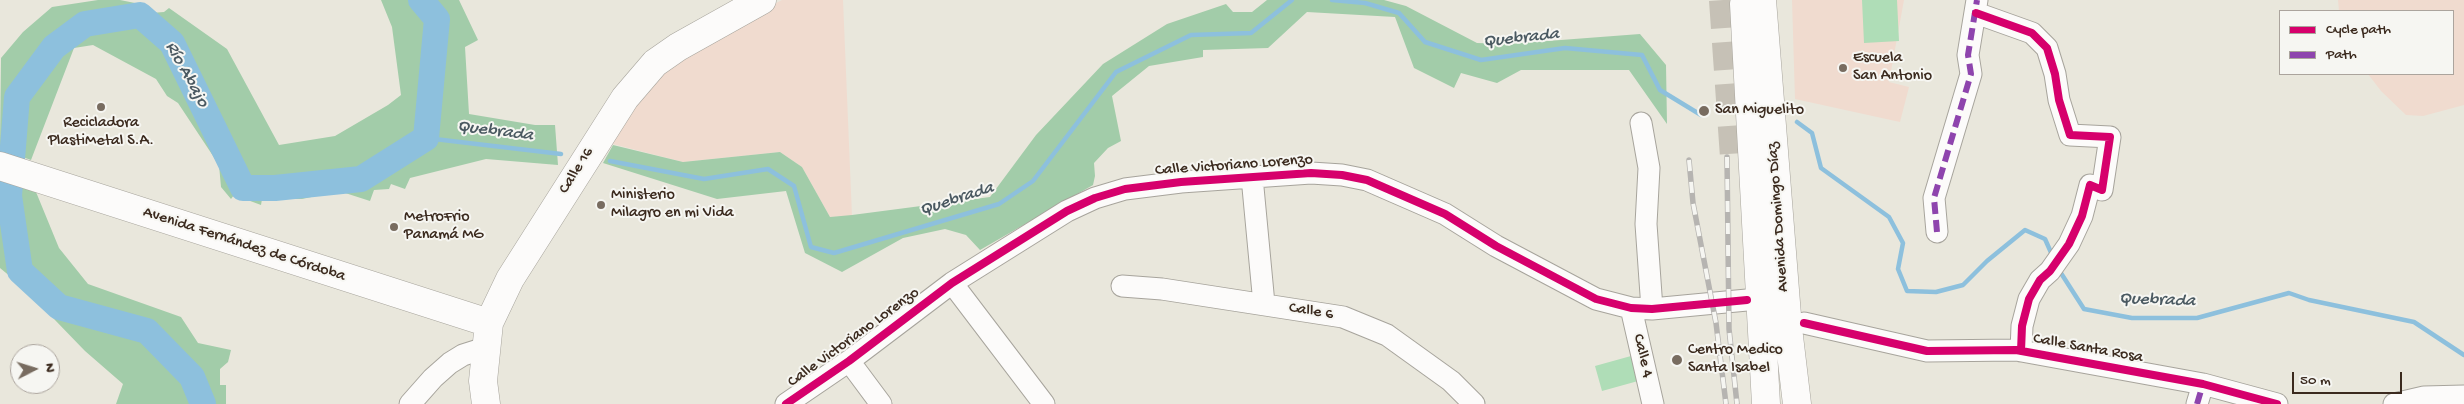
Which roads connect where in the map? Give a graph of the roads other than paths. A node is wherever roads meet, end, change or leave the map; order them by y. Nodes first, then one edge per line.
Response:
1 (762, 0) edge
2 (1744, 0) edge
3 (1773, 1) edge
4 (1976, 6) edge
5 (1641, 123) dead end
6 (1734, 157) tunnel mouth
7 (0, 166) edge
8 (1252, 177) junction
9 (1937, 232) dead end
10 (952, 283) junction
11 (1122, 286) dead end
12 (1747, 300) junction
13 (1264, 304) junction
14 (1642, 308) junction
15 (1804, 323) junction
16 (487, 336) junction
17 (2021, 351) junction
18 (849, 361) junction
19 (2200, 394) edge
20 (2464, 396) edge
21 (1765, 399) edge
22 (1797, 399) edge
23 (410, 404) edge
24 (486, 404) edge
25 (786, 404) edge
26 (881, 404) edge
27 (1044, 404) edge
28 (1474, 404) edge
29 (1653, 404) edge
30 (2277, 404) edge
31 (2394, 404) edge

1 - 16 main road, Calle 16
2 - 21 main road, Avenida Domingo Díaz
3 - 15 main road
3 - 22 main road, Avenida Domingo Díaz
4 - 9 street
4 - 17 street
5 - 14 street, Calle 4
6 - 12 main road
7 - 16 main road, Avenida Fernández de Córdoba
8 - 10 street, Calle Victoriano Lorenzo
8 - 13 street
8 - 14 street, Calle Victoriano Lorenzo
10 - 18 street, Calle Victoriano Lorenzo
10 - 27 street
11 - 13 street, Calle 6
12 - 14 street, Calle Victoriano Lorenzo
12 - 21 main road
13 - 28 street, Calle 6
14 - 29 street, Calle 4
15 - 17 street, Calle Santa Rosa
15 - 22 main road
16 - 23 street
16 - 24 main road, Calle 16
17 - 19 street, Calle Santa Rosa
18 - 25 street, Calle Victoriano Lorenzo
18 - 26 street
19 - 30 street, Calle Santa Rosa
20 - 31 street

